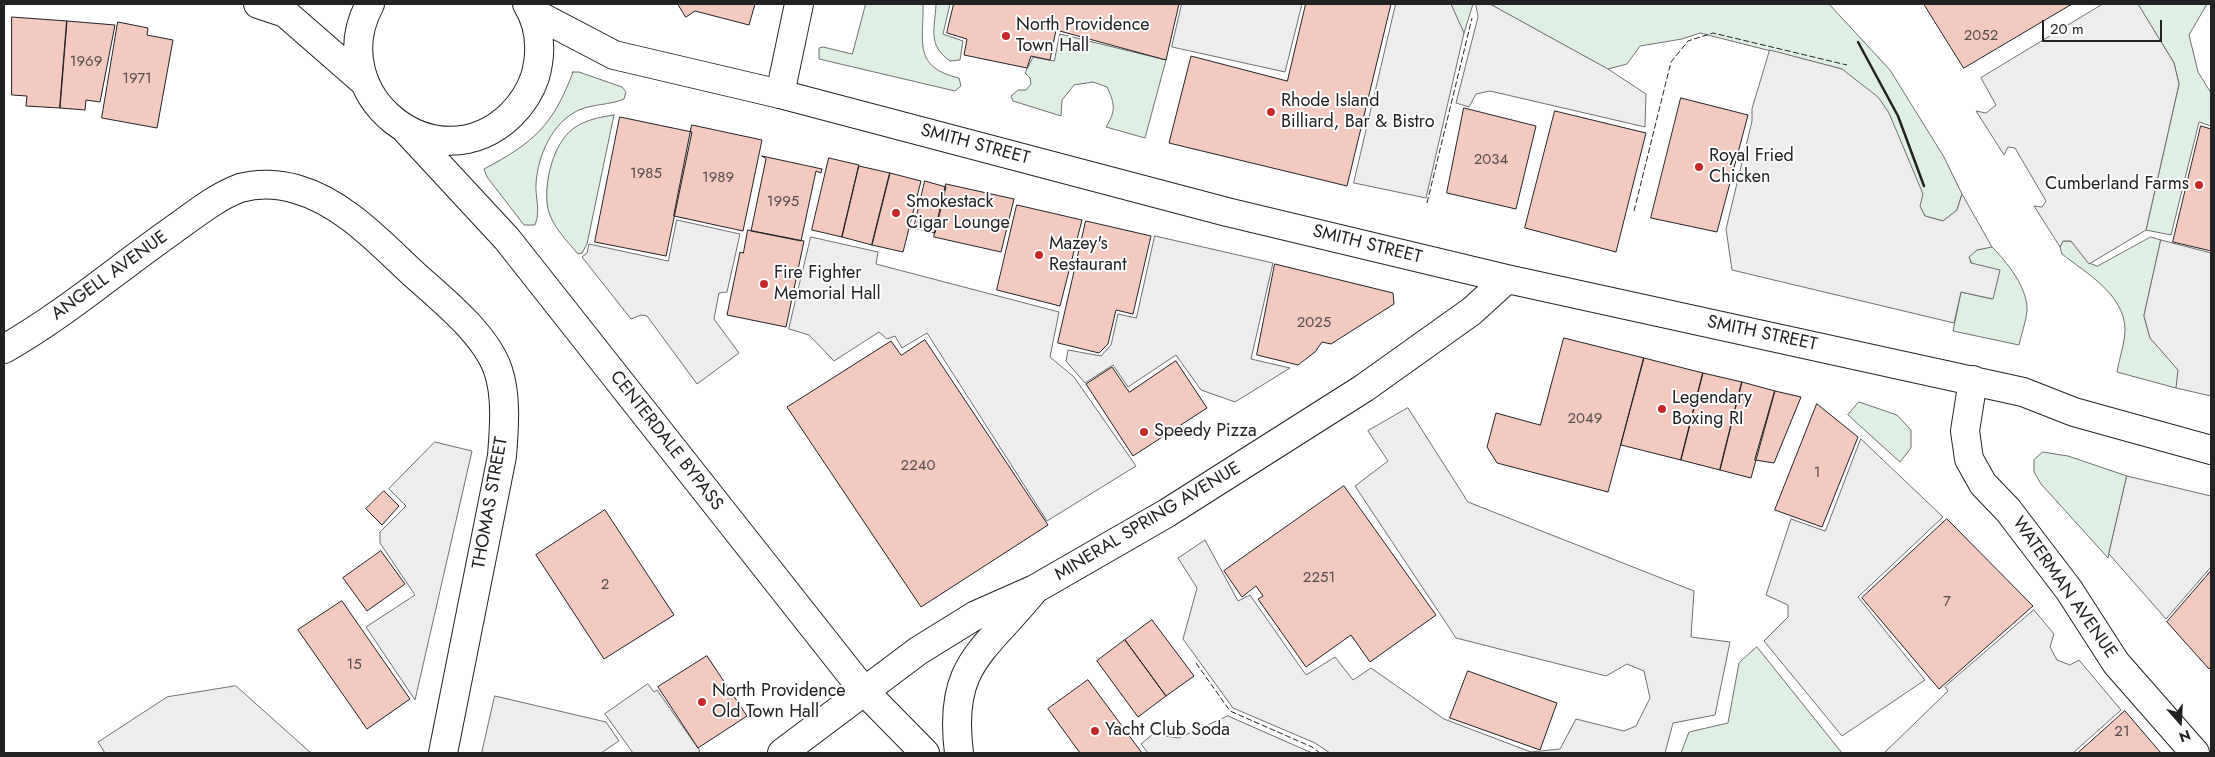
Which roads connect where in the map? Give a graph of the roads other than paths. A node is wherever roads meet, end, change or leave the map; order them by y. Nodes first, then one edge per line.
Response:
1 (258, 4) edge
2 (370, 4) edge
3 (799, 4) edge
4 (530, 8) edge
5 (363, 81) junction
6 (780, 94) junction
7 (406, 130) junction
8 (214, 201) joint
9 (1507, 279) junction
10 (4, 349) edge
11 (1973, 380) junction
12 (2211, 450) edge
13 (1035, 589) junction
14 (864, 691) junction
15 (443, 753) edge
16 (782, 753) edge
17 (925, 753) edge
18 (959, 753) edge
19 (2194, 753) edge

1 - 5 main road
2 - 5 main road
3 - 6 main road
4 - 6 main road, SMITH STREET
4 - 7 main road
5 - 7 main road
6 - 9 main road, SMITH STREET
7 - 14 main road, CENTERDALE BYPASS
8 - 10 main road, ANGELL AVENUE
8 - 15 main road, THOMAS STREET
9 - 11 main road, SMITH STREET
9 - 13 main road, MINERAL SPRING AVENUE
11 - 12 main road, SMITH STREET
11 - 19 main road, WATERMAN AVENUE
13 - 14 main road, MINERAL SPRING AVENUE
13 - 18 main road
14 - 16 main road, MINERAL SPRING AVENUE
14 - 17 main road, CENTERDALE BYPASS

